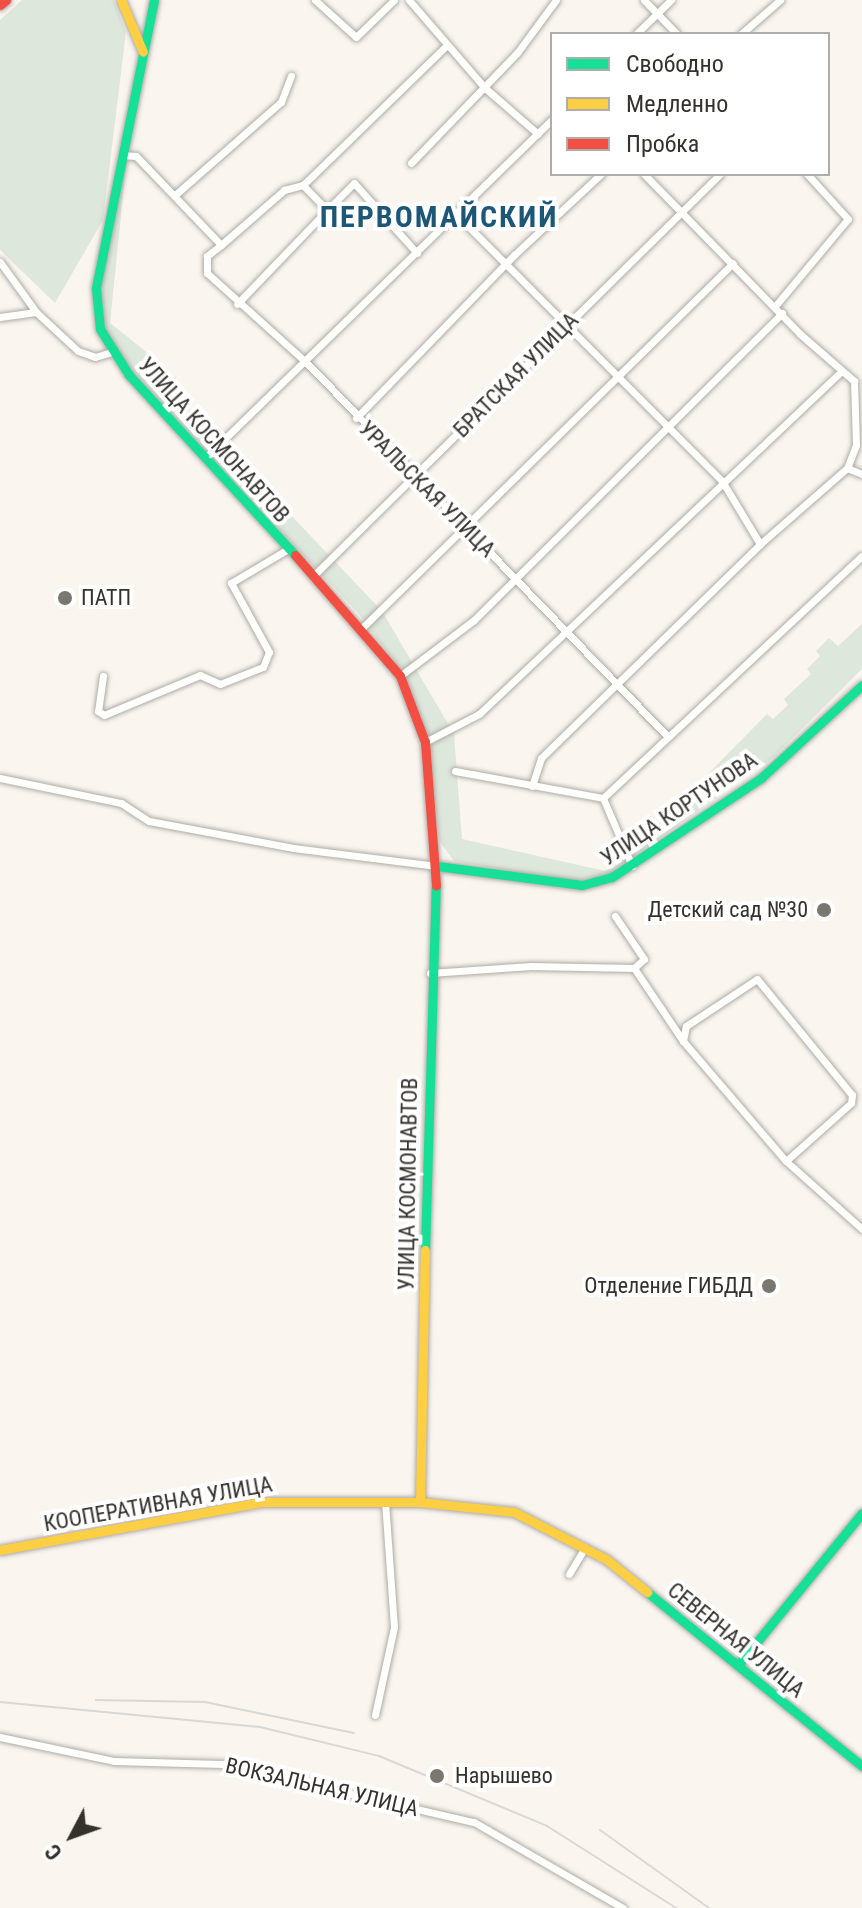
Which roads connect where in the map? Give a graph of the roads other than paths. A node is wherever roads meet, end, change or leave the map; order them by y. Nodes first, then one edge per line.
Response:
1 (6, 0) edge
2 (121, 0) edge
3 (154, 0) edge
4 (315, 0) edge
5 (394, 0) edge
6 (409, 0) edge
7 (556, 0) edge
8 (644, 0) edge
9 (671, 0) edge
10 (780, 0) edge
11 (0, 5) edge
12 (657, 13) junction
13 (638, 32) edge
14 (675, 32) edge
15 (743, 32) edge
16 (446, 46) junction
17 (144, 54) junction
18 (291, 76) dead end
19 (485, 88) junction
20 (550, 121) edge
21 (538, 134) junction
22 (122, 155) junction
23 (411, 163) dead end
24 (599, 176) edge
25 (646, 176) edge
26 (718, 176) edge
27 (809, 176) edge
28 (303, 185) junction
29 (175, 195) junction
30 (327, 210) junction
31 (681, 212) junction
32 (457, 215) junction
33 (221, 245) junction
34 (417, 253) junction
35 (0, 262) edge
36 (509, 262) junction
37 (733, 263) junction
38 (237, 304) junction
39 (776, 305) junction
40 (36, 312) junction
41 (782, 313) junction
42 (0, 317) edge
43 (568, 323) junction
44 (111, 352) junction
45 (306, 362) junction
46 (841, 372) junction
47 (617, 375) junction
48 (356, 418) junction
49 (669, 427) junction
50 (206, 457) junction
51 (847, 468) junction
52 (862, 474) edge
53 (414, 475) junction
54 (722, 481) junction
55 (466, 526) junction
56 (760, 544) junction
57 (288, 549) junction
58 (862, 556) edge
59 (313, 576) junction
60 (516, 579) junction
61 (362, 628) junction
62 (567, 632) junction
63 (103, 676) dead end
64 (400, 676) junction
65 (616, 684) junction
66 (862, 685) edge
67 (668, 737) junction
68 (425, 742) junction
69 (455, 771) dead end
70 (0, 778) edge
71 (532, 786) junction
72 (603, 798) junction
73 (437, 866) junction
74 (632, 866) junction
75 (615, 916) dead end
76 (634, 968) junction
77 (430, 973) junction
78 (683, 1041) junction
79 (786, 1161) junction
80 (862, 1229) edge
81 (385, 1501) junction
82 (420, 1502) junction
83 (862, 1513) edge
84 (585, 1547) junction
85 (0, 1550) edge
86 (569, 1574) dead end
87 (738, 1665) junction
88 (375, 1715) dead end
89 (0, 1737) edge
90 (862, 1766) edge
91 (623, 1908) edge

1 - 11 main road
2 - 17 main road
3 - 17 main road, УЛИЦА КОСМОНАВТОВ
4 - 5 street
6 - 16 street
7 - 19 street
8 - 12 street
9 - 12 street
10 - 15 street
12 - 13 street
12 - 14 street
16 - 19 street
16 - 28 street
17 - 22 main road, УЛИЦА КОСМОНАВТОВ
18 - 29 street
19 - 21 street
19 - 23 street
20 - 21 street
21 - 32 street
22 - 29 street
22 - 44 main road, УЛИЦА КОСМОНАВТОВ
24 - 36 street
25 - 31 street
26 - 31 street, БРАТСКАЯ УЛИЦА
27 - 39 street
28 - 30 street
28 - 33 street
29 - 33 street
30 - 34 street
30 - 38 street
31 - 37 street
31 - 43 street, БРАТСКАЯ УЛИЦА
32 - 34 street
32 - 36 street
33 - 38 street, УРАЛЬСКАЯ УЛИЦА
34 - 45 street
35 - 40 street
36 - 43 street
36 - 48 street
37 - 39 street
37 - 47 street
38 - 45 street, УРАЛЬСКАЯ УЛИЦА
39 - 41 street
40 - 42 street
40 - 44 street
41 - 46 street
41 - 49 street
43 - 47 street
43 - 53 street, БРАТСКАЯ УЛИЦА
44 - 50 main road, УЛИЦА КОСМОНАВТОВ
45 - 48 street, УРАЛЬСКАЯ УЛИЦА
45 - 50 street
46 - 51 street
46 - 54 street
47 - 49 street
47 - 55 street
48 - 53 street, УРАЛЬСКАЯ УЛИЦА
49 - 54 street
49 - 60 street
50 - 57 main road, УЛИЦА КОСМОНАВТОВ
51 - 52 street
51 - 56 street
53 - 55 street, УРАЛЬСКАЯ УЛИЦА
53 - 59 street, БРАТСКАЯ УЛИЦА
54 - 56 street
54 - 62 street
55 - 60 street, УРАЛЬСКАЯ УЛИЦА
55 - 61 street
56 - 65 street
57 - 59 main road, УЛИЦА КОСМОНАВТОВ
57 - 63 street
58 - 67 street
59 - 61 main road, УЛИЦА КОСМОНАВТОВ
60 - 62 street, УРАЛЬСКАЯ УЛИЦА
60 - 64 street
61 - 64 main road, УЛИЦА КОСМОНАВТОВ
62 - 65 street, УРАЛЬСКАЯ УЛИЦА
62 - 68 street
64 - 68 main road, УЛИЦА КОСМОНАВТОВ
65 - 67 street, УРАЛЬСКАЯ УЛИЦА
65 - 71 street
66 - 74 main road, УЛИЦА КОРТУНОВА
67 - 72 street
68 - 73 main road, УЛИЦА КОСМОНАВТОВ
69 - 71 street
70 - 73 street
71 - 72 street
72 - 74 street
73 - 74 main road, УЛИЦА КОРТУНОВА
73 - 77 main road, УЛИЦА КОСМОНАВТОВ
75 - 76 street
76 - 77 street
76 - 78 street
77 - 82 main road, УЛИЦА КОСМОНАВТОВ
78 - 79 street
78 - 79 street
79 - 80 street
81 - 82 main road, КООПЕРАТИВНАЯ УЛИЦА
81 - 85 main road, КООПЕРАТИВНАЯ УЛИЦА
81 - 88 street
82 - 84 main road, СЕВЕРНАЯ УЛИЦА
83 - 87 main road
84 - 86 street
84 - 87 main road, СЕВЕРНАЯ УЛИЦА
87 - 90 main road, СЕВЕРНАЯ УЛИЦА
89 - 91 street, ВОКЗАЛЬНАЯ УЛИЦА

